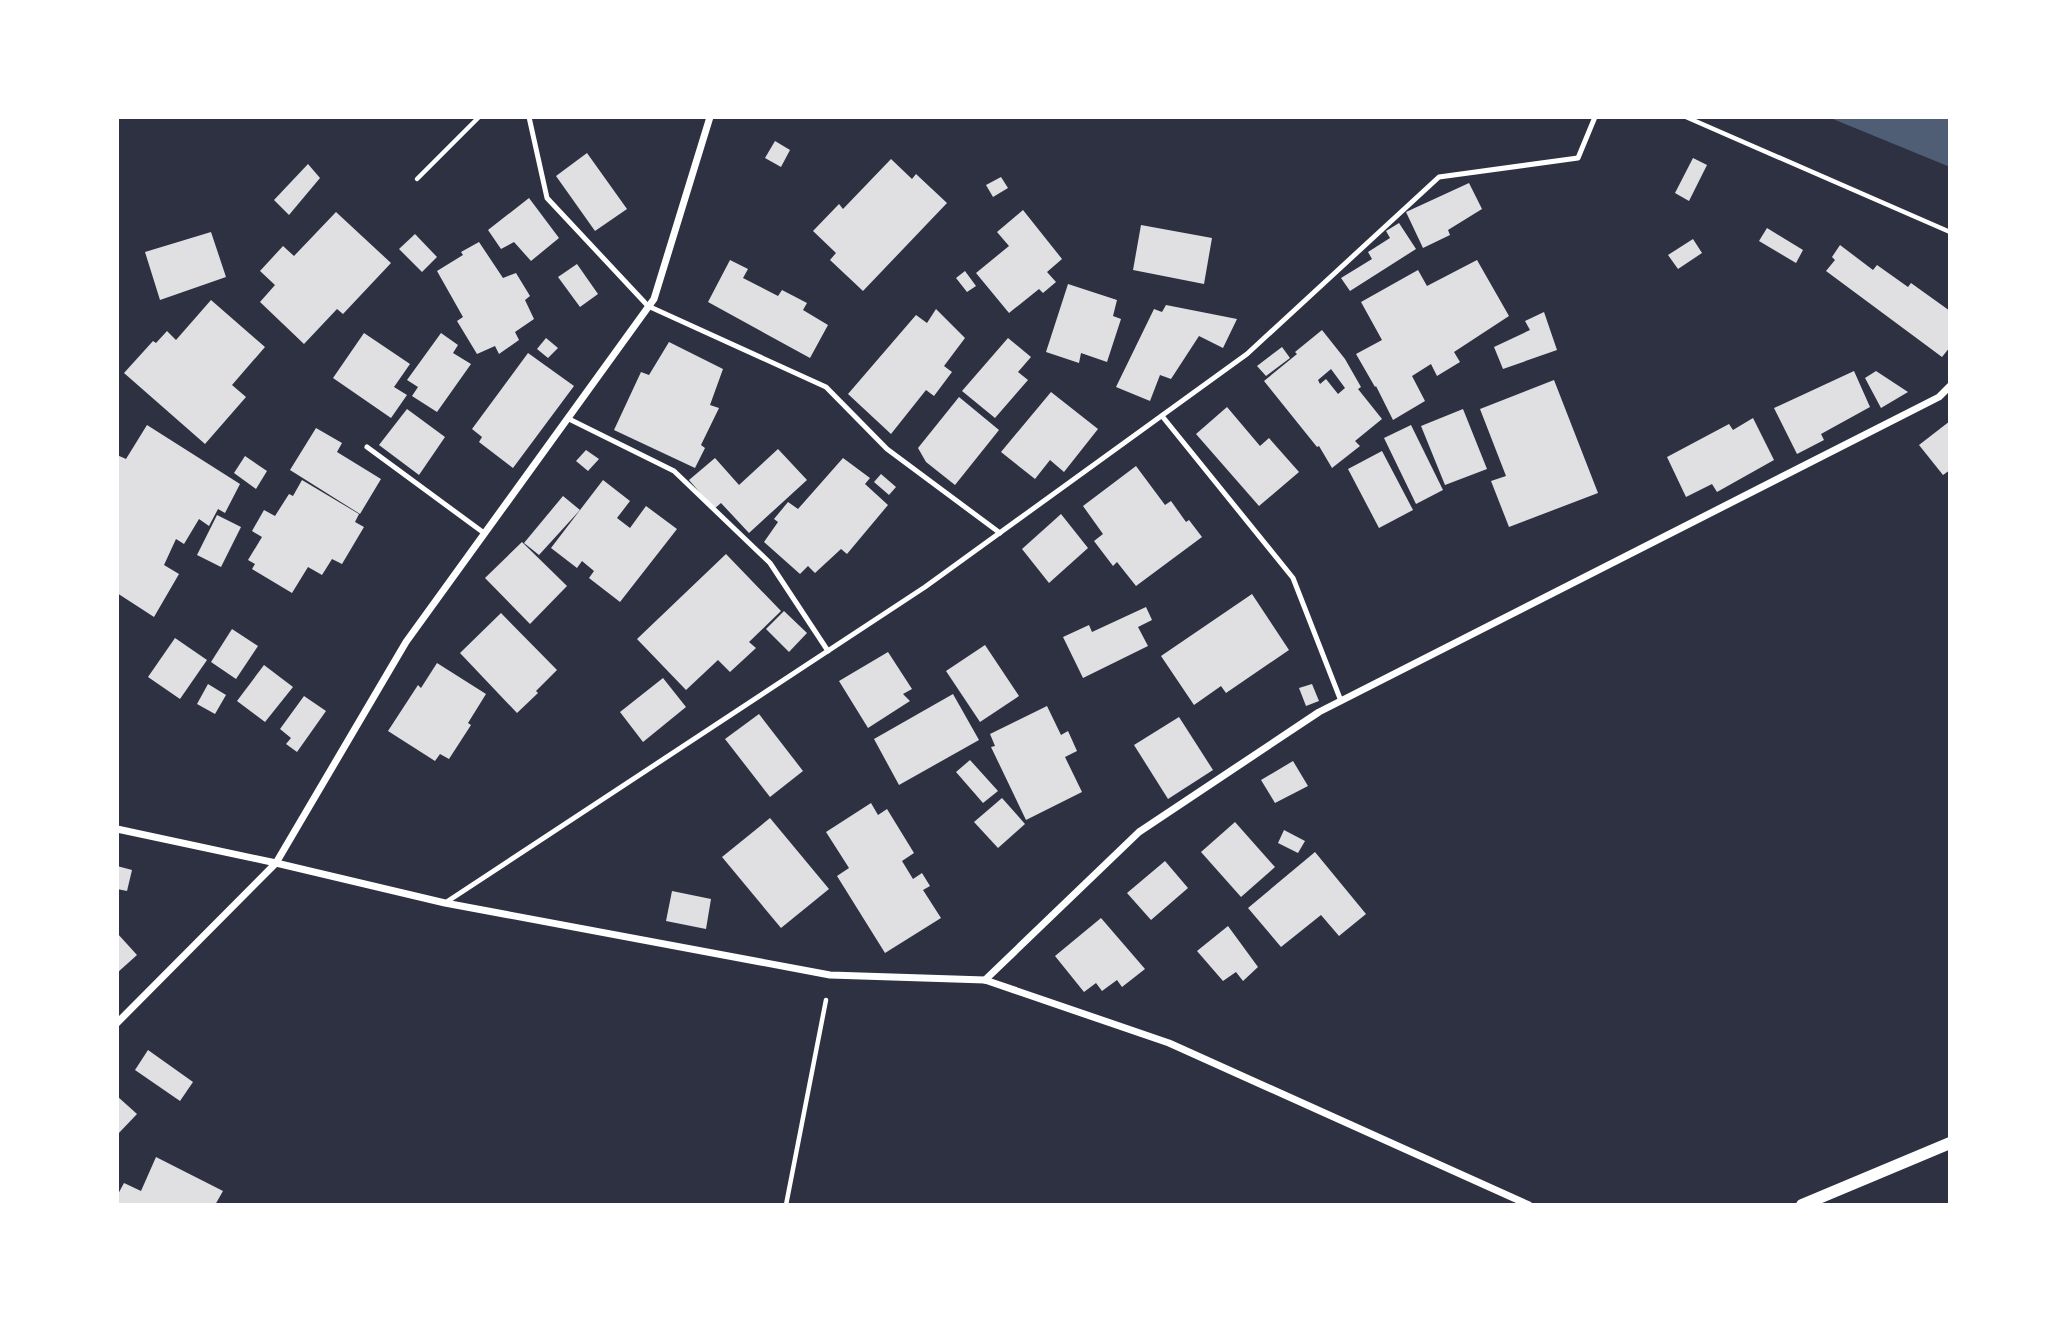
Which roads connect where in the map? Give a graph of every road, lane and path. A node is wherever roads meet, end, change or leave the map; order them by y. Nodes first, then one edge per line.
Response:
1 (479, 117) edge
2 (529, 117) edge
3 (710, 117) edge
4 (1595, 117) edge
5 (1686, 117) edge
6 (417, 179) dead end
7 (1950, 232) edge
8 (648, 306) junction
9 (1949, 388) edge
10 (1162, 416) junction
11 (567, 418) junction
12 (367, 447) dead end
13 (484, 533) junction
14 (1000, 533) junction
15 (828, 651) junction
16 (1341, 701) junction
17 (117, 829) edge
18 (276, 863) junction
19 (445, 903) junction
20 (830, 975) junction
21 (985, 980) junction
22 (117, 1023) edge
23 (1950, 1143) edge
24 (786, 1205) edge
25 (1529, 1205) edge
26 (1802, 1205) edge

1 - 6 path
2 - 8 lane
3 - 8 street
4 - 10 lane
5 - 7 path
8 - 11 street
8 - 14 lane
9 - 16 street
10 - 14 lane
10 - 16 lane
11 - 13 street
11 - 15 lane
12 - 13 lane
13 - 18 street
14 - 15 lane
15 - 19 lane
16 - 21 street
17 - 18 street
18 - 19 street
18 - 22 street
19 - 20 street
20 - 21 street
20 - 24 path
21 - 25 street
23 - 26 street

